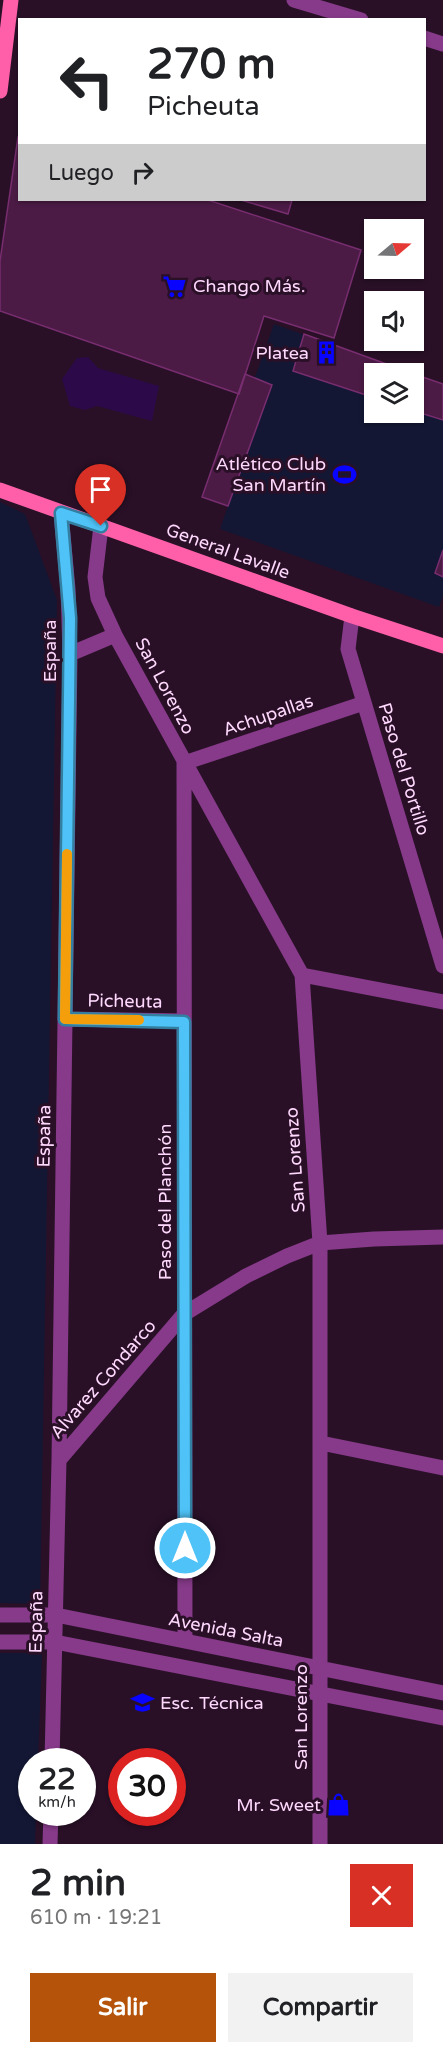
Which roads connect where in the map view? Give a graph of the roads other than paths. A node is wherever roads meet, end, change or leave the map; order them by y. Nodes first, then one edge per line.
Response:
1 (11, 0) edge
2 (294, 0) edge
3 (352, 18) edge
4 (426, 39) edge
5 (443, 44) edge
6 (0, 91) edge
7 (0, 490) edge
8 (61, 513) junction
9 (101, 526) junction
10 (352, 616) junction
11 (115, 635) junction
12 (443, 646) edge
13 (70, 654) junction
14 (364, 703) junction
15 (184, 764) junction
16 (443, 966) edge
17 (302, 975) junction
18 (443, 1002) edge
19 (65, 1019) junction
20 (184, 1022) junction
21 (443, 1238) edge
22 (320, 1244) junction
23 (184, 1314) junction
24 (321, 1443) junction
25 (59, 1461) junction
26 (443, 1468) edge
27 (0, 1615) edge
28 (56, 1615) junction
29 (185, 1641) junction
30 (0, 1642) edge
31 (55, 1642) junction
32 (320, 1669) junction
33 (320, 1693) junction
34 (443, 1694) edge
35 (443, 1718) edge
36 (52, 1748) edge
37 (51, 1826) edge
38 (50, 1844) edge
39 (320, 1844) edge

1 - 6 main road
2 - 3 street
4 - 5 street
7 - 8 main road, General Lavalle
8 - 9 main road, General Lavalle
8 - 13 street, España
9 - 10 main road, General Lavalle
9 - 11 street, San Lorenzo
10 - 12 main road, General Lavalle
10 - 14 street, Paso del Portillo
11 - 13 street
11 - 15 street, San Lorenzo
13 - 19 street, España
14 - 15 street, Achupallas
14 - 16 street, Paso del Portillo
15 - 17 street, San Lorenzo
15 - 20 street, Paso del Planchón
17 - 18 street
17 - 22 street, San Lorenzo
19 - 20 street, Picheuta
19 - 25 street, España
20 - 23 street, Paso del Planchón
21 - 22 street, Alvarez Condarco
22 - 23 street, Alvarez Condarco
22 - 24 street, San Lorenzo
23 - 25 street, Alvarez Condarco
23 - 29 street, Paso del Planchón
24 - 26 street
24 - 32 street, San Lorenzo
25 - 28 street, España
27 - 28 street, Avenida Salta
28 - 29 street, Avenida Salta
28 - 31 street, España
29 - 32 street, Avenida Salta
30 - 31 street
31 - 33 street
31 - 36 street, España
32 - 33 street, San Lorenzo
32 - 34 street, Avenida Salta
33 - 35 street
33 - 39 street, San Lorenzo
37 - 38 street

